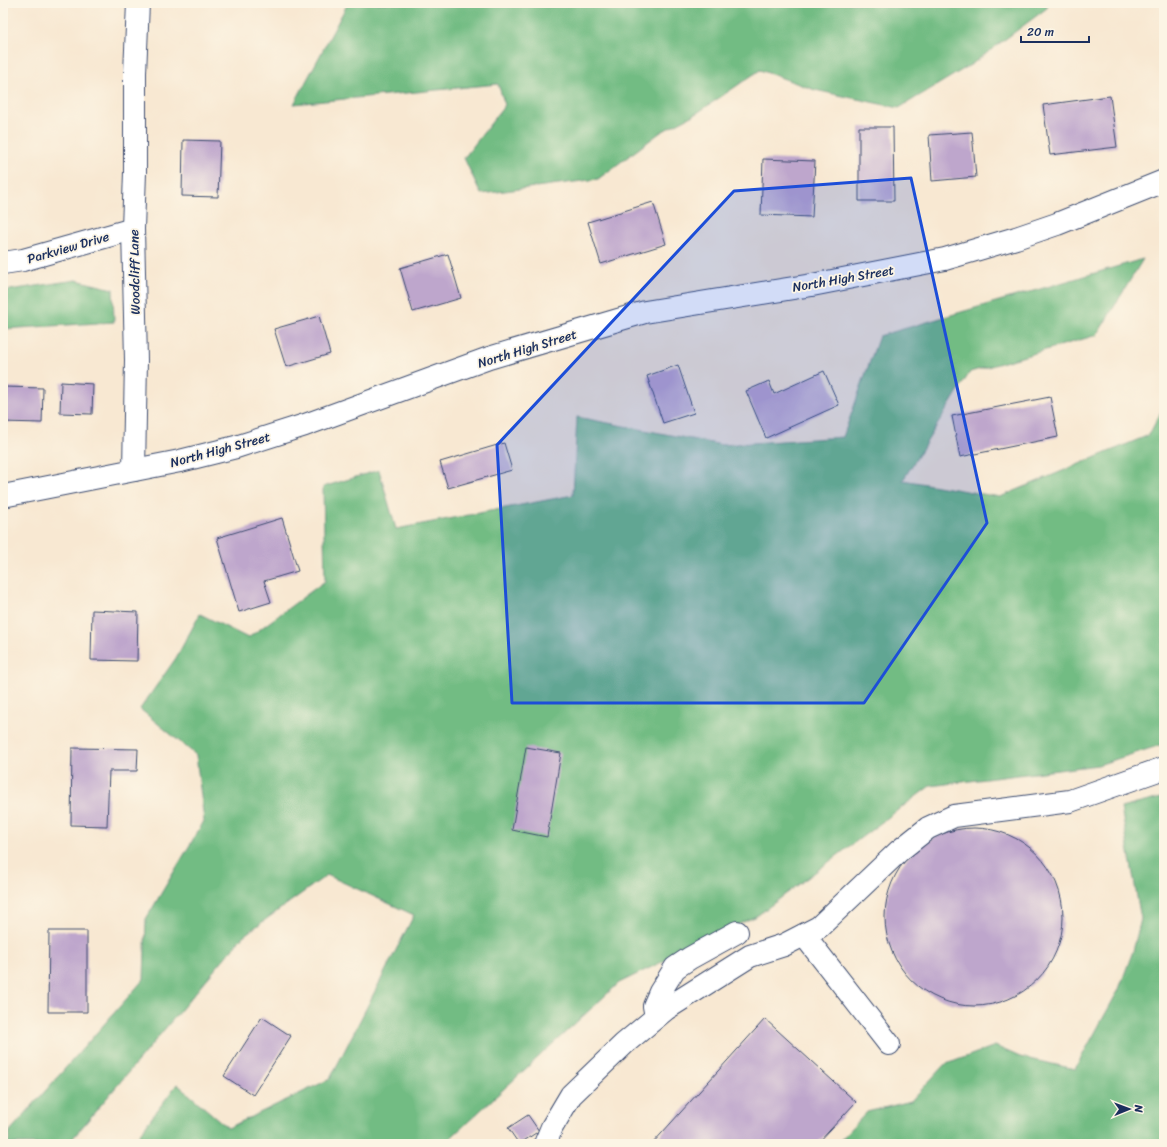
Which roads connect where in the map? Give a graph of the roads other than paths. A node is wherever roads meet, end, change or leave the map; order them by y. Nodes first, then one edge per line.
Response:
1 (138, 3) edge
2 (1164, 181) edge
3 (133, 229) junction
4 (3, 263) edge
5 (134, 470) junction
6 (3, 496) edge
7 (1164, 768) edge
8 (737, 932) dead end
9 (804, 934) junction
10 (656, 1017) junction
11 (889, 1044) dead end
12 (545, 1144) edge

1 - 3 street, Woodcliff Lane
2 - 5 street, North High Street
3 - 4 street, Parkview Drive
3 - 5 street, Woodcliff Lane
5 - 6 street, North High Street
7 - 9 street
8 - 10 street
9 - 10 street
9 - 11 street
10 - 12 street

